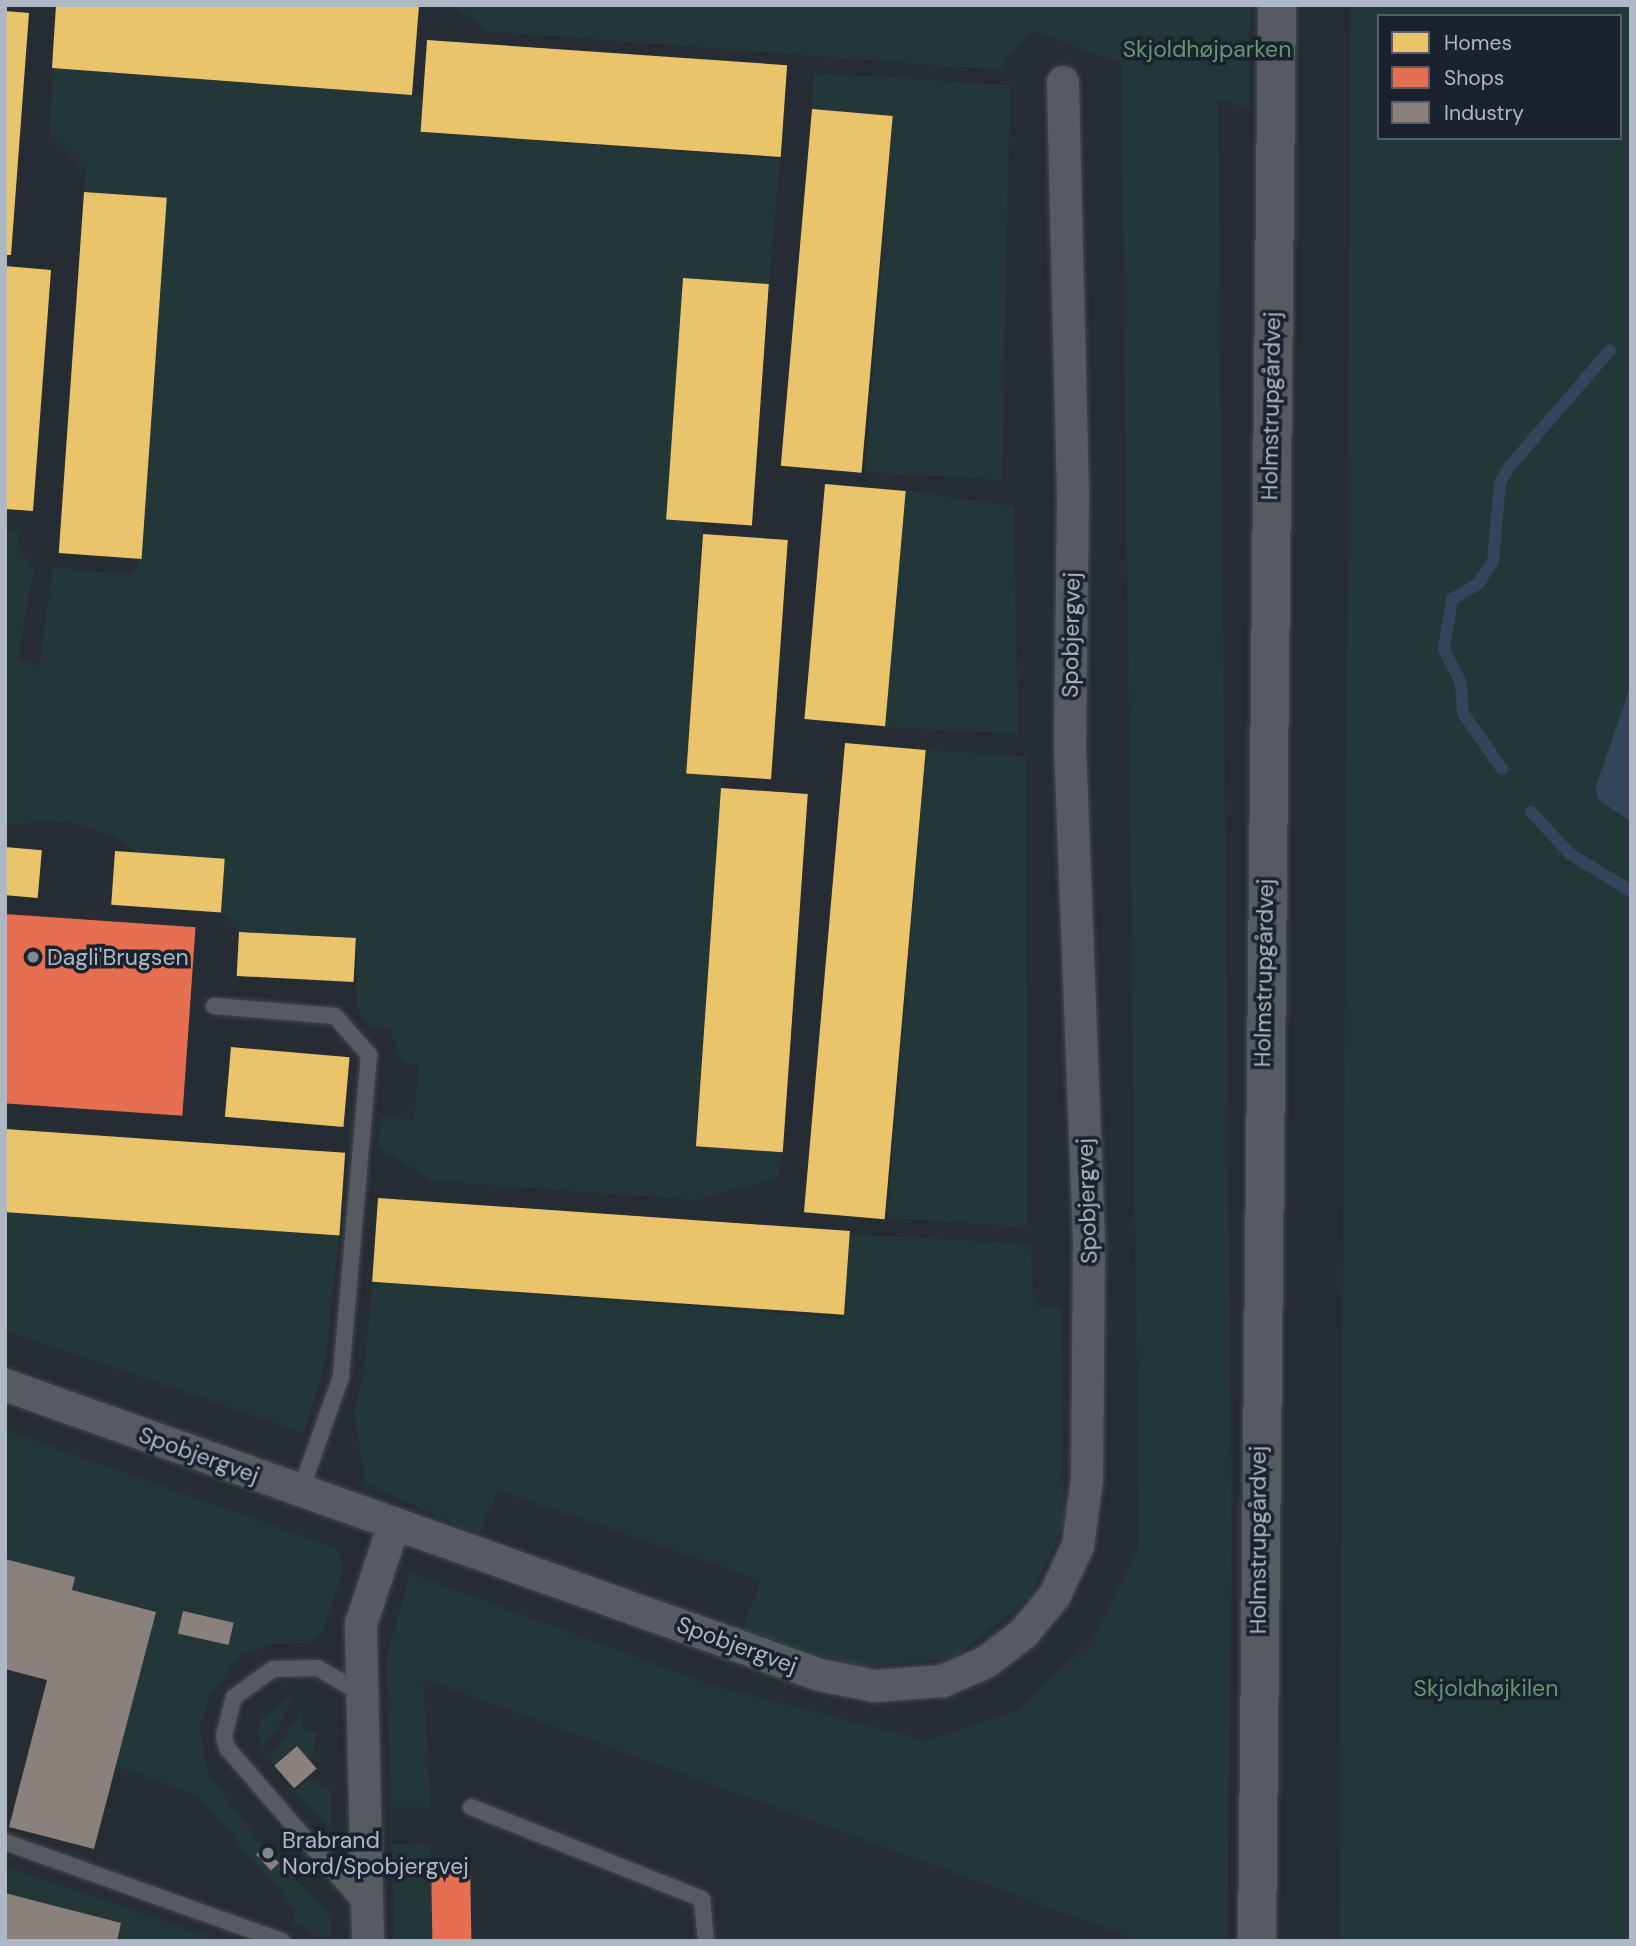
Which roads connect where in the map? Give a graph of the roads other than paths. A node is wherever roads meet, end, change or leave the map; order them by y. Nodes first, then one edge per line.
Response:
1 (1276, 5) edge
2 (1063, 82) dead end
3 (214, 1006) dead end
4 (5, 1385) edge
5 (300, 1492) junction
6 (394, 1524) junction
7 (362, 1693) junction
8 (471, 1807) dead end
9 (5, 1842) edge
10 (368, 1926) edge
11 (282, 1941) edge
12 (706, 1941) edge
13 (1257, 1941) edge

1 - 13 street, Holmstrupgårdvej
2 - 6 street, Spobjergvej
3 - 5 lane
4 - 5 street, Spobjergvej
5 - 6 street, Spobjergvej
6 - 7 street
7 - 10 street
7 - 10 lane
8 - 12 lane
9 - 11 lane

